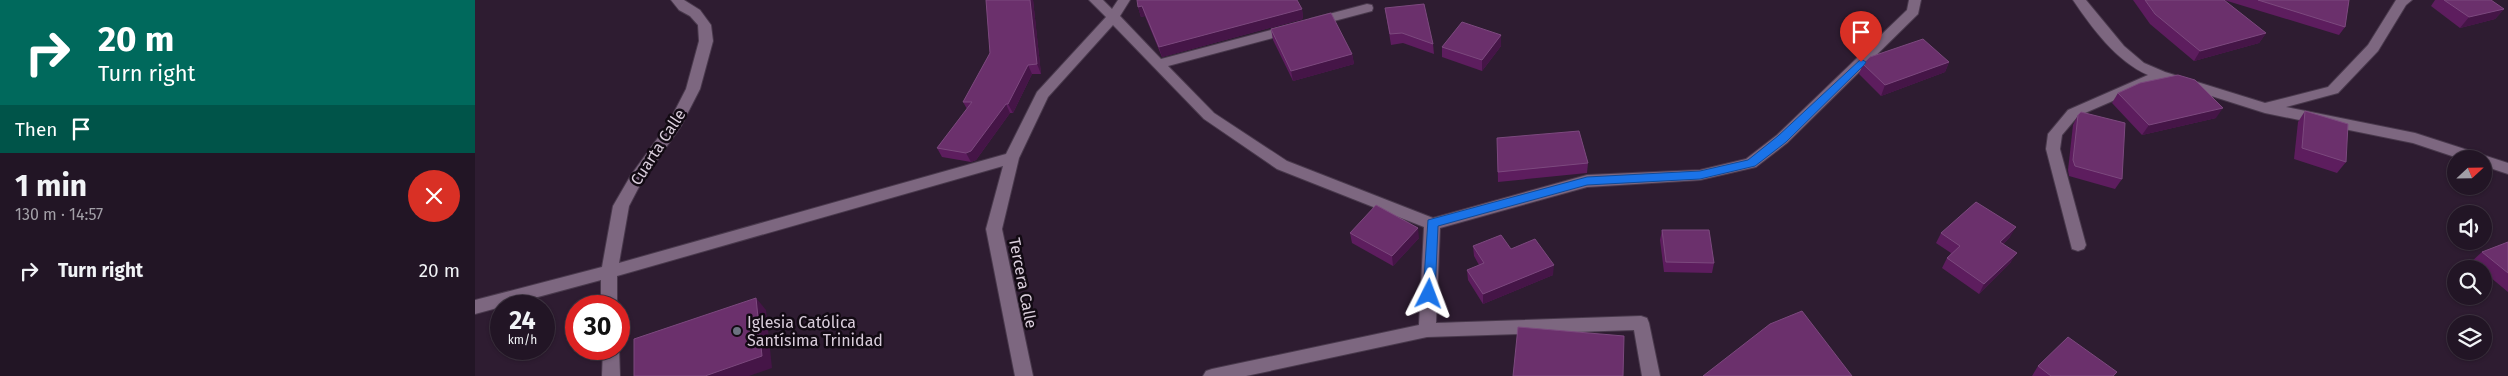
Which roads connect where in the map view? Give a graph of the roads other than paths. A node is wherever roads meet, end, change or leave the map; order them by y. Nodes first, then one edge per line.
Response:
1 (677, 0) edge
2 (1095, 0) edge
3 (1124, 0) edge
4 (1915, 0) edge
5 (2079, 0) edge
6 (2406, 0) edge
7 (1367, 8) dead end
8 (1113, 17) junction
9 (1159, 64) junction
10 (2160, 75) junction
11 (2265, 108) junction
12 (2451, 150) edge
13 (1012, 158) junction
14 (2493, 164) edge
15 (2508, 169) edge
16 (1432, 224) junction
17 (2078, 245) dead end
18 (609, 272) junction
19 (609, 295) edge
20 (475, 307) edge
21 (1427, 330) junction
22 (611, 360) edge
23 (611, 376) edge
24 (1024, 376) edge
25 (1212, 376) edge
26 (1651, 376) edge

1 - 18 street, Cuarta Calle
2 - 8 street
3 - 8 street, Tercera Calle
4 - 16 street
5 - 10 street
6 - 11 street
7 - 9 street
8 - 9 street
8 - 13 street, Tercera Calle
9 - 16 street
10 - 11 street
10 - 17 street
11 - 12 street
13 - 18 street
13 - 24 street, Tercera Calle
14 - 15 street
16 - 21 street
18 - 19 street, Cuarta Calle
18 - 20 street
21 - 25 street
21 - 26 street
22 - 23 street

